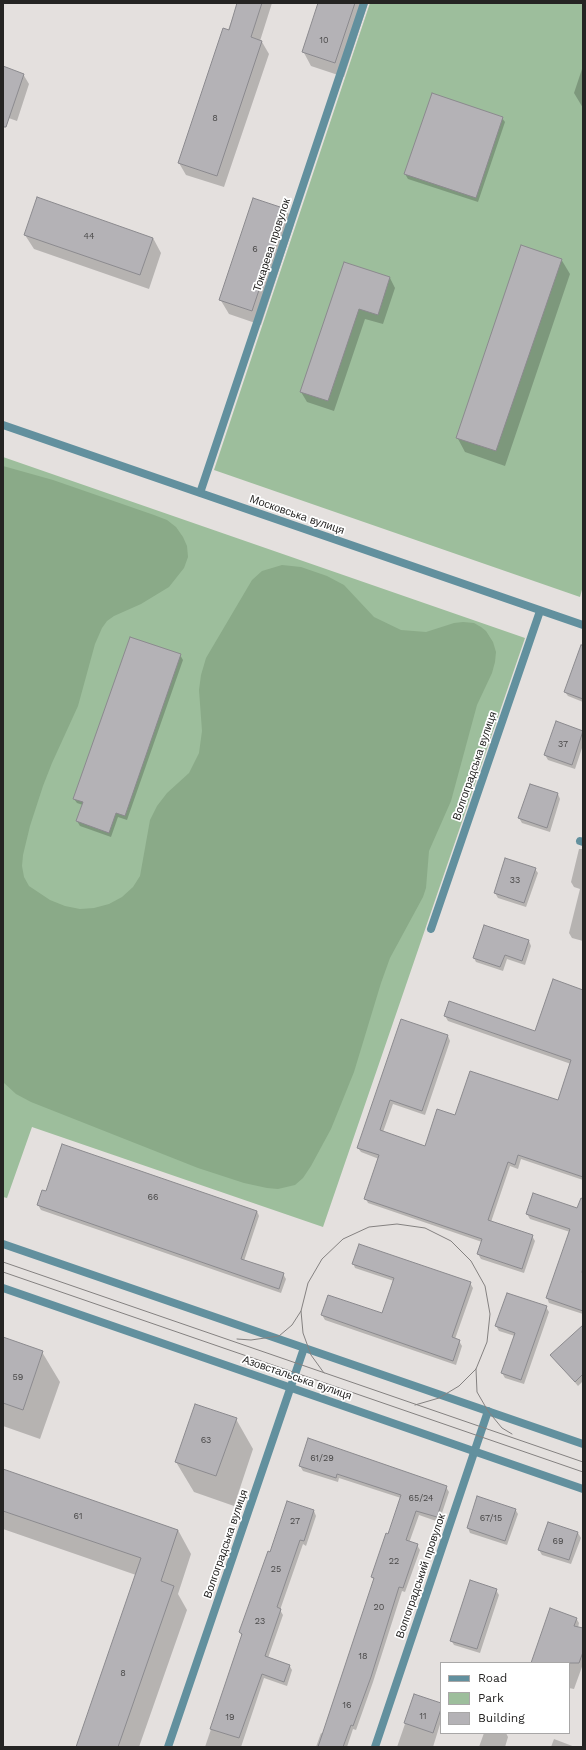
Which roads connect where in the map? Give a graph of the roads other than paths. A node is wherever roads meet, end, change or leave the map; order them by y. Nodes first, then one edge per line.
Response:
1 (364, 3) edge
2 (3, 425) edge
3 (200, 493) junction
4 (540, 610) junction
5 (583, 625) edge
6 (431, 929) dead end
7 (3, 1244) edge
8 (3, 1288) edge
9 (304, 1348) junction
10 (291, 1388) junction
11 (488, 1411) junction
12 (583, 1444) edge
13 (475, 1451) junction
14 (583, 1488) edge
15 (168, 1747) edge
16 (375, 1747) edge

1 - 3 street, Токарева провулок
2 - 3 street, Московська вулиця
3 - 4 street, Московська вулиця
4 - 5 street, Московська вулиця
4 - 6 street, Волгоградська вулиця
7 - 9 street
8 - 10 street, Азовстальська вулиця
9 - 10 street, Волгоградська вулиця
9 - 11 street
10 - 13 street, Азовстальська вулиця
10 - 15 street, Волгоградська вулиця
11 - 12 street
11 - 13 street, Волгоградський провулок
13 - 14 street, Азовстальська вулиця
13 - 16 street, Волгоградський провулок

